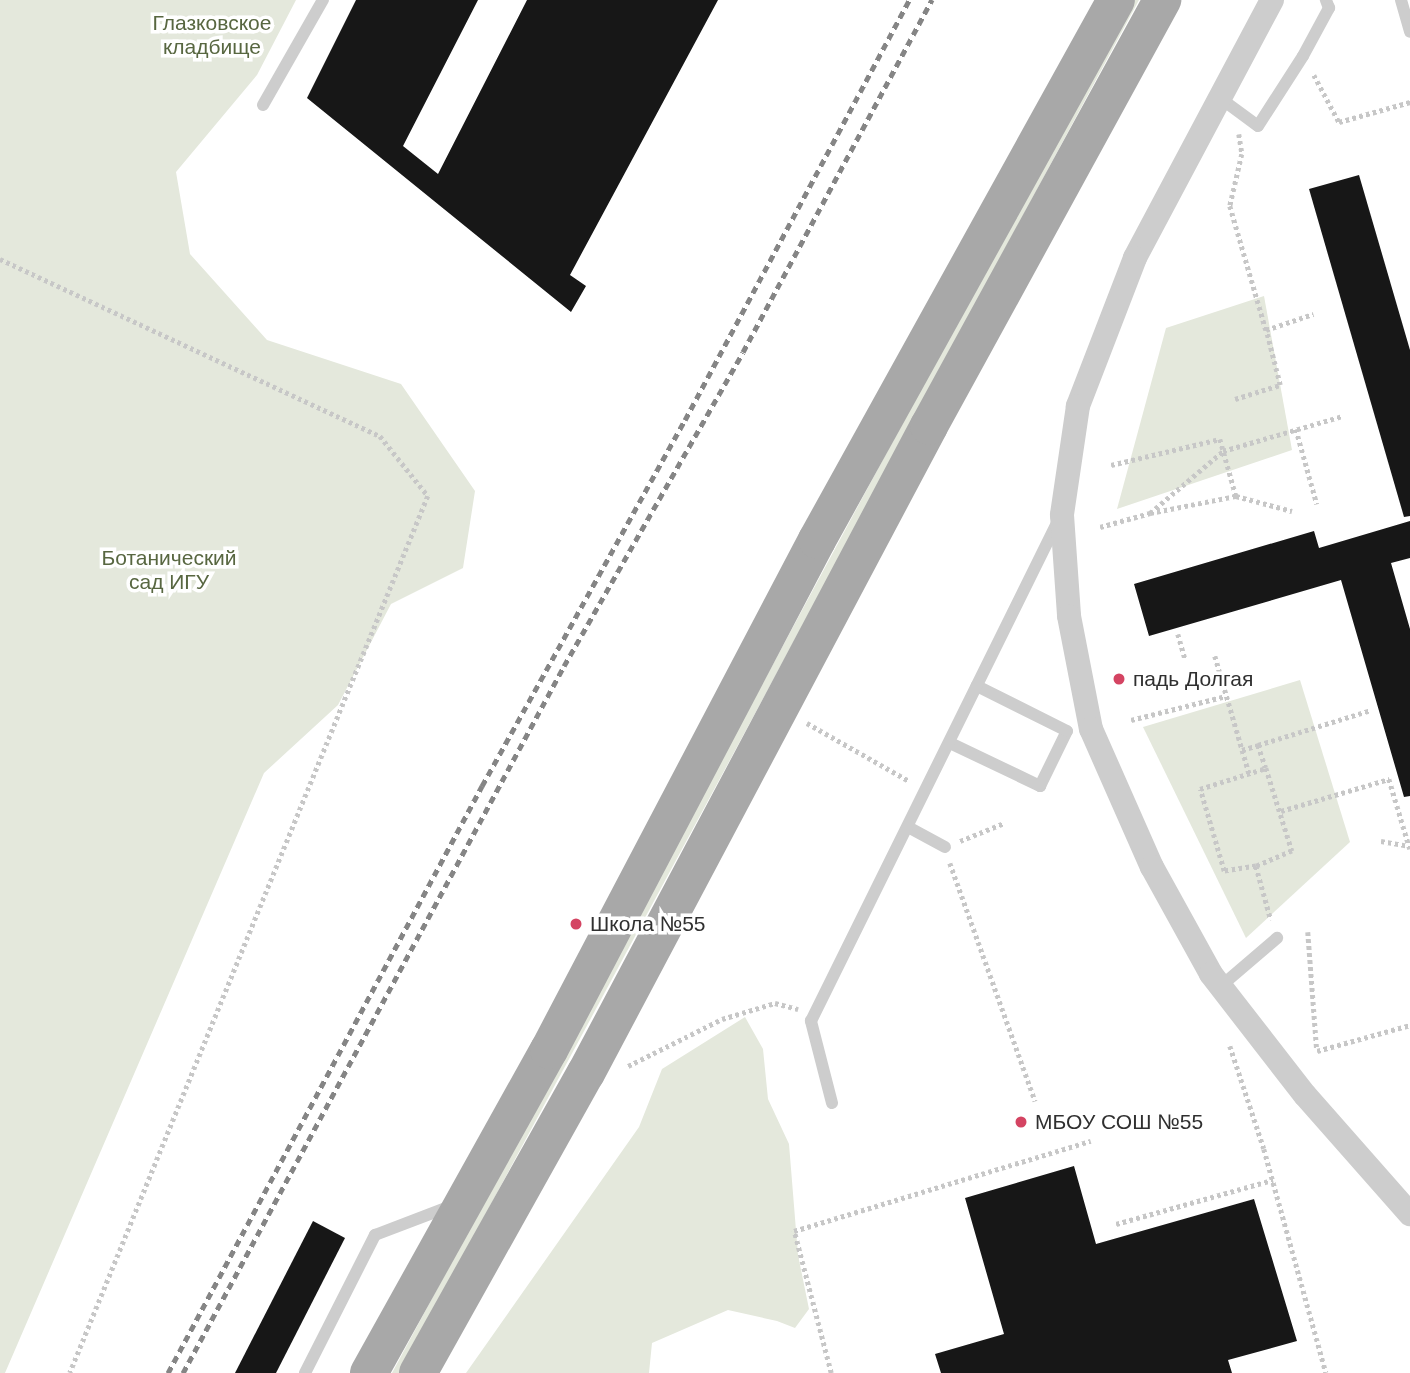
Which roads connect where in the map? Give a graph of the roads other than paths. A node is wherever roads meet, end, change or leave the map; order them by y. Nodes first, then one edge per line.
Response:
1 (323, 0) edge
2 (1116, 0) edge
3 (1162, 0) edge
4 (1272, 0) edge
5 (1326, 0) edge
6 (1401, 0) edge
7 (1410, 32) edge
8 (1220, 98) junction
9 (263, 105) dead end
10 (1062, 515) junction
11 (977, 686) junction
12 (950, 743) junction
13 (908, 827) junction
14 (945, 847) road end
15 (1276, 938) dead end
16 (1221, 986) junction
17 (832, 1103) dead end
18 (465, 1201) junction
19 (1410, 1214) edge
20 (305, 1373) edge
21 (369, 1373) edge
22 (418, 1373) edge

1 - 9 lane
2 - 18 main road
3 - 22 main road
4 - 8 street
5 - 8 lane
6 - 7 lane
8 - 10 street
10 - 11 lane
10 - 16 street
11 - 12 lane
11 - 12 lane
12 - 13 lane
13 - 14 lane
13 - 17 lane
15 - 16 lane
16 - 19 street
18 - 20 lane
18 - 21 main road

